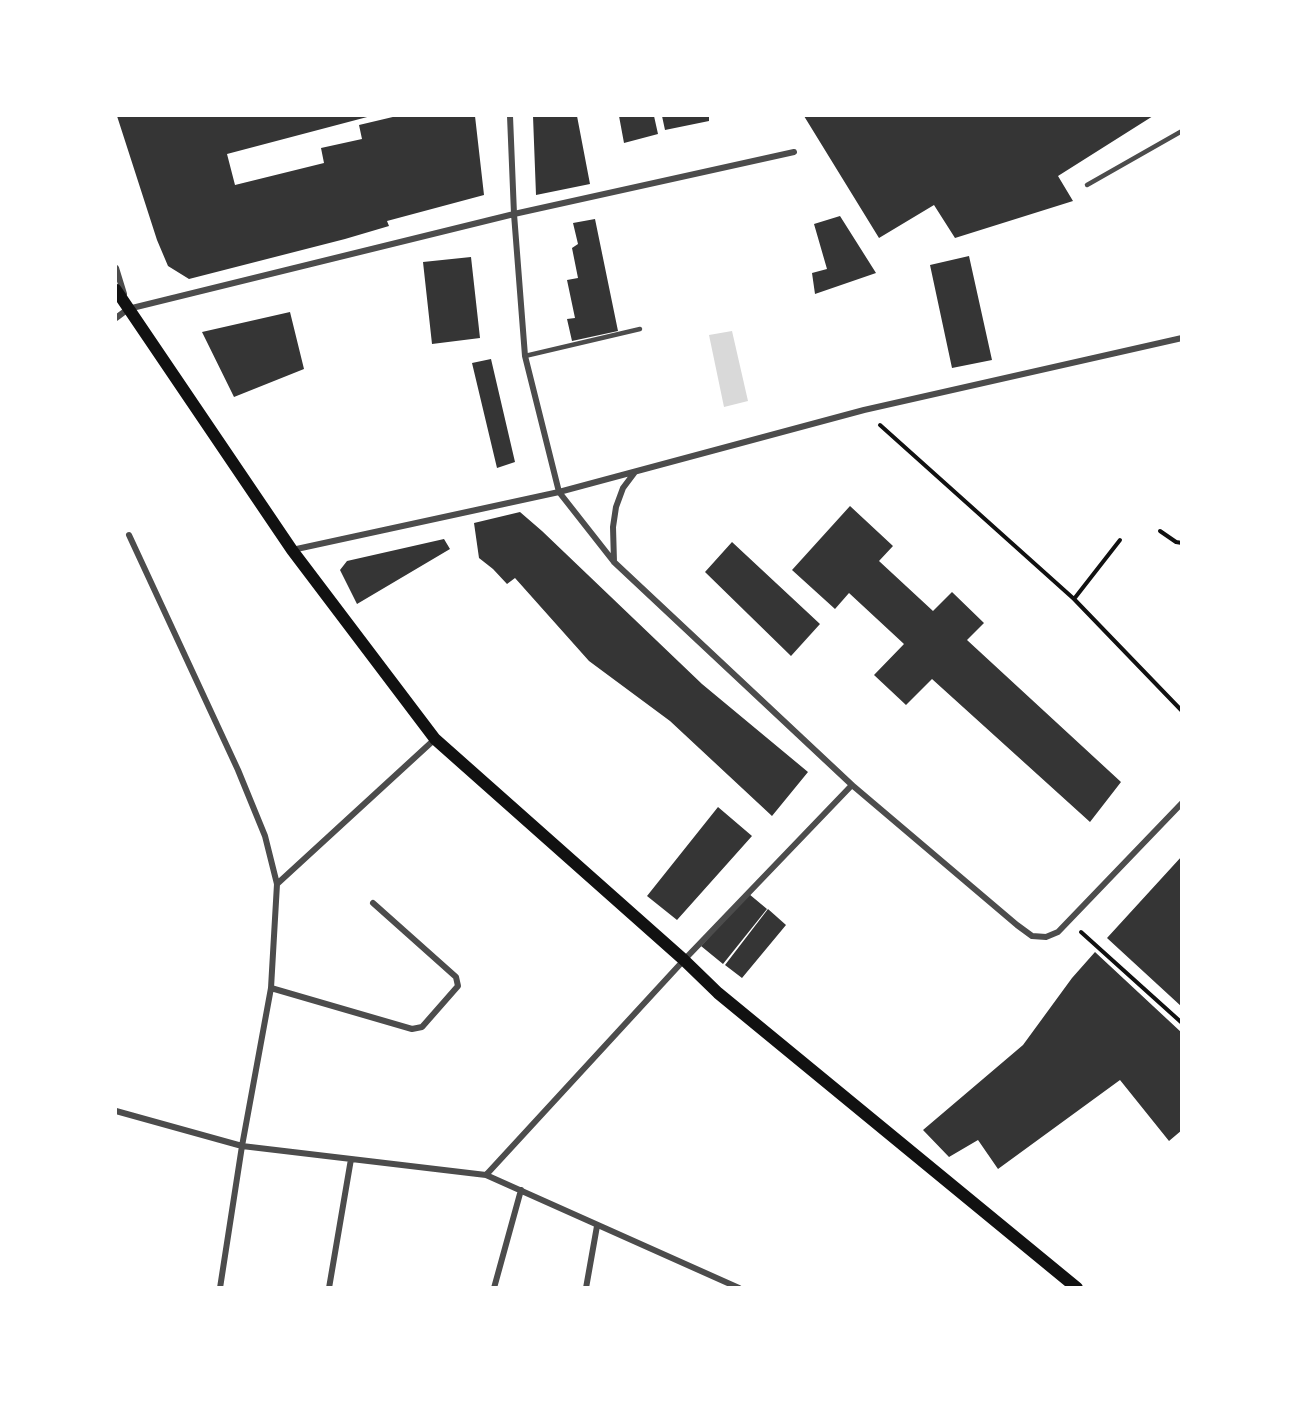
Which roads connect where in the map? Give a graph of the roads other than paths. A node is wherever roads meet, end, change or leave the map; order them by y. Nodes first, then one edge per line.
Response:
1 (510, 116) edge
2 (1182, 131) edge
3 (794, 152) dead end
4 (1087, 185) dead end
5 (514, 214) junction
6 (116, 268) edge
7 (116, 290) edge
8 (128, 309) junction
9 (116, 318) edge
10 (640, 329) dead end
11 (1182, 338) edge
12 (525, 356) junction
13 (635, 472) junction
14 (559, 492) junction
15 (129, 535) dead end
16 (292, 550) junction
17 (614, 562) junction
18 (435, 739) junction
19 (852, 785) junction
20 (1182, 803) edge
21 (277, 884) junction
22 (374, 903) dead end
23 (684, 960) junction
24 (271, 988) junction
25 (116, 1111) edge
26 (242, 1146) junction
27 (351, 1159) junction
28 (486, 1175) junction
29 (521, 1190) junction
30 (597, 1226) junction
31 (220, 1287) edge
32 (329, 1287) edge
33 (494, 1287) edge
34 (586, 1287) edge
35 (739, 1287) edge
36 (1077, 1287) edge

1 - 5 street
2 - 4 lane
3 - 5 street
5 - 8 street
5 - 12 street
6 - 8 street
7 - 8 main road
8 - 9 street
8 - 16 main road
10 - 12 lane
11 - 13 street
12 - 14 street
13 - 14 street
13 - 17 street
14 - 16 street
14 - 17 street
15 - 21 street
16 - 18 main road
17 - 19 street
18 - 21 street
18 - 23 main road
19 - 20 street
19 - 23 street
21 - 24 street
22 - 24 street
23 - 28 street
23 - 36 main road
24 - 26 street
25 - 26 street
26 - 27 street
26 - 31 street
27 - 28 street
27 - 32 street
28 - 29 street
29 - 30 street
29 - 33 street
30 - 34 street
30 - 35 street

